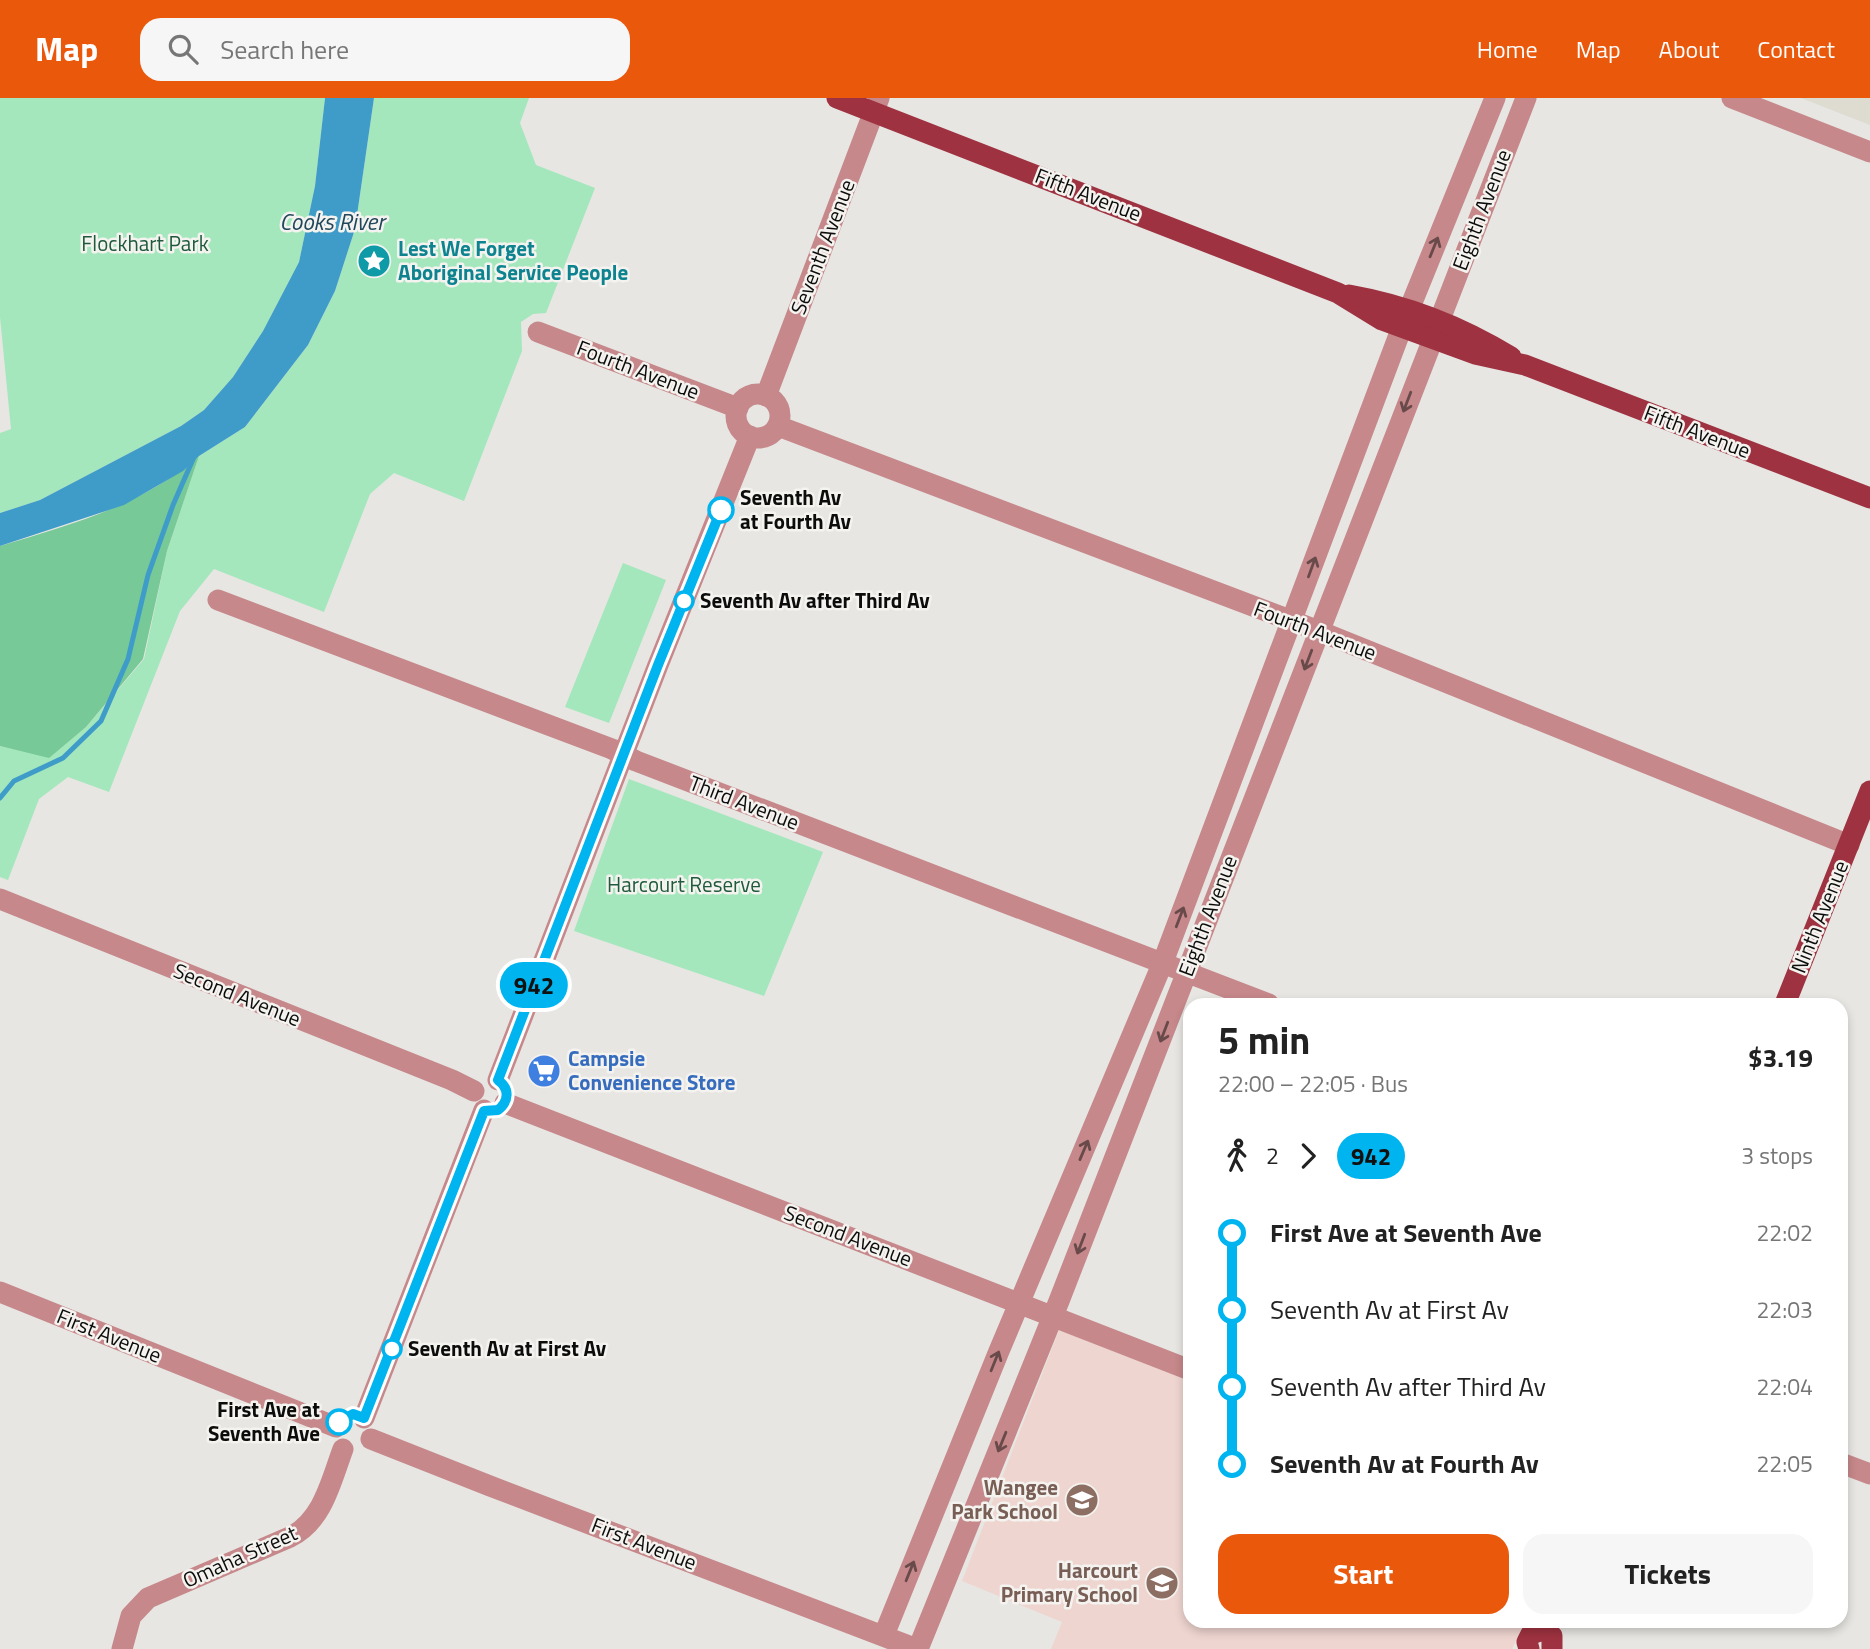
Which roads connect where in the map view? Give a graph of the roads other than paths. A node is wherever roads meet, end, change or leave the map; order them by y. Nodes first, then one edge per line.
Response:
1 (837, 98) edge
2 (1495, 98) edge
3 (1526, 98) edge
4 (1732, 98) edge
5 (876, 105) edge
6 (1870, 152) edge
7 (1406, 319) junction
8 (1436, 330) junction
9 (538, 332) dead end
10 (766, 396) junction
11 (738, 408) junction
12 (778, 426) junction
13 (750, 436) junction
14 (1870, 498) edge
15 (218, 600) dead end
16 (1292, 621) junction
17 (1319, 631) junction
18 (625, 755) junction
19 (1870, 791) edge
20 (1849, 845) junction
21 (0, 899) edge
22 (1163, 962) junction
23 (1187, 971) junction
24 (1254, 998) edge
25 (1787, 998) edge
26 (498, 1080) junction
27 (474, 1091) junction
28 (505, 1103) junction
29 (484, 1111) junction
30 (0, 1292) edge
31 (1020, 1302) junction
32 (1054, 1315) junction
33 (1183, 1367) edge
34 (364, 1418) junction
35 (336, 1427) junction
36 (371, 1439) junction
37 (343, 1449) junction
38 (1848, 1466) edge
39 (1870, 1474) edge
40 (884, 1635) junction
41 (1550, 1639) edge
42 (122, 1649) edge
43 (918, 1649) edge
44 (1529, 1649) edge

1 - 5 main road, Fifth Avenue
7 -> 2 street, Eighth Avenue
3 - 8 street, Eighth Avenue
4 - 6 street
5 - 7 main road, Fifth Avenue
5 - 10 street, Seventh Avenue
7 - 8 main road, Fifth Avenue
16 -> 7 street, Eighth Avenue
8 - 14 main road, Fifth Avenue
8 -> 17 street, Eighth Avenue
9 - 11 street, Fourth Avenue
10 - 11 street
10 - 12 street
11 - 13 street
12 - 13 street
12 - 16 street, Fourth Avenue
13 - 18 street
15 - 18 street, Third Avenue
16 - 17 street, Fourth Avenue
22 -> 16 street, Eighth Avenue
17 - 20 street, Fourth Avenue
17 -> 23 street, Eighth Avenue
18 - 22 street, Third Avenue
18 - 26 street
19 - 20 main road, Ninth Avenue
20 - 25 main road, Ninth Avenue
21 - 27 street, Second Avenue
22 - 23 street, Third Avenue
31 -> 22 street, Eighth Avenue
23 - 24 street, Third Avenue
23 -> 32 street, Eighth Avenue
26 - 27 street
26 - 28 street
27 - 29 street
28 - 29 street
28 - 31 street, Second Avenue
29 - 34 street
30 - 35 street, First Avenue
31 - 32 street, Second Avenue
40 -> 31 street, Eighth Avenue
32 - 33 street, Second Avenue
32 -> 43 street, Eighth Avenue
34 - 35 street
34 - 36 street
35 - 37 street
36 - 37 street
36 - 40 street, First Avenue
37 - 42 street, Omaha Street
38 - 39 street
40 - 43 street, First Avenue
41 - 44 main road

